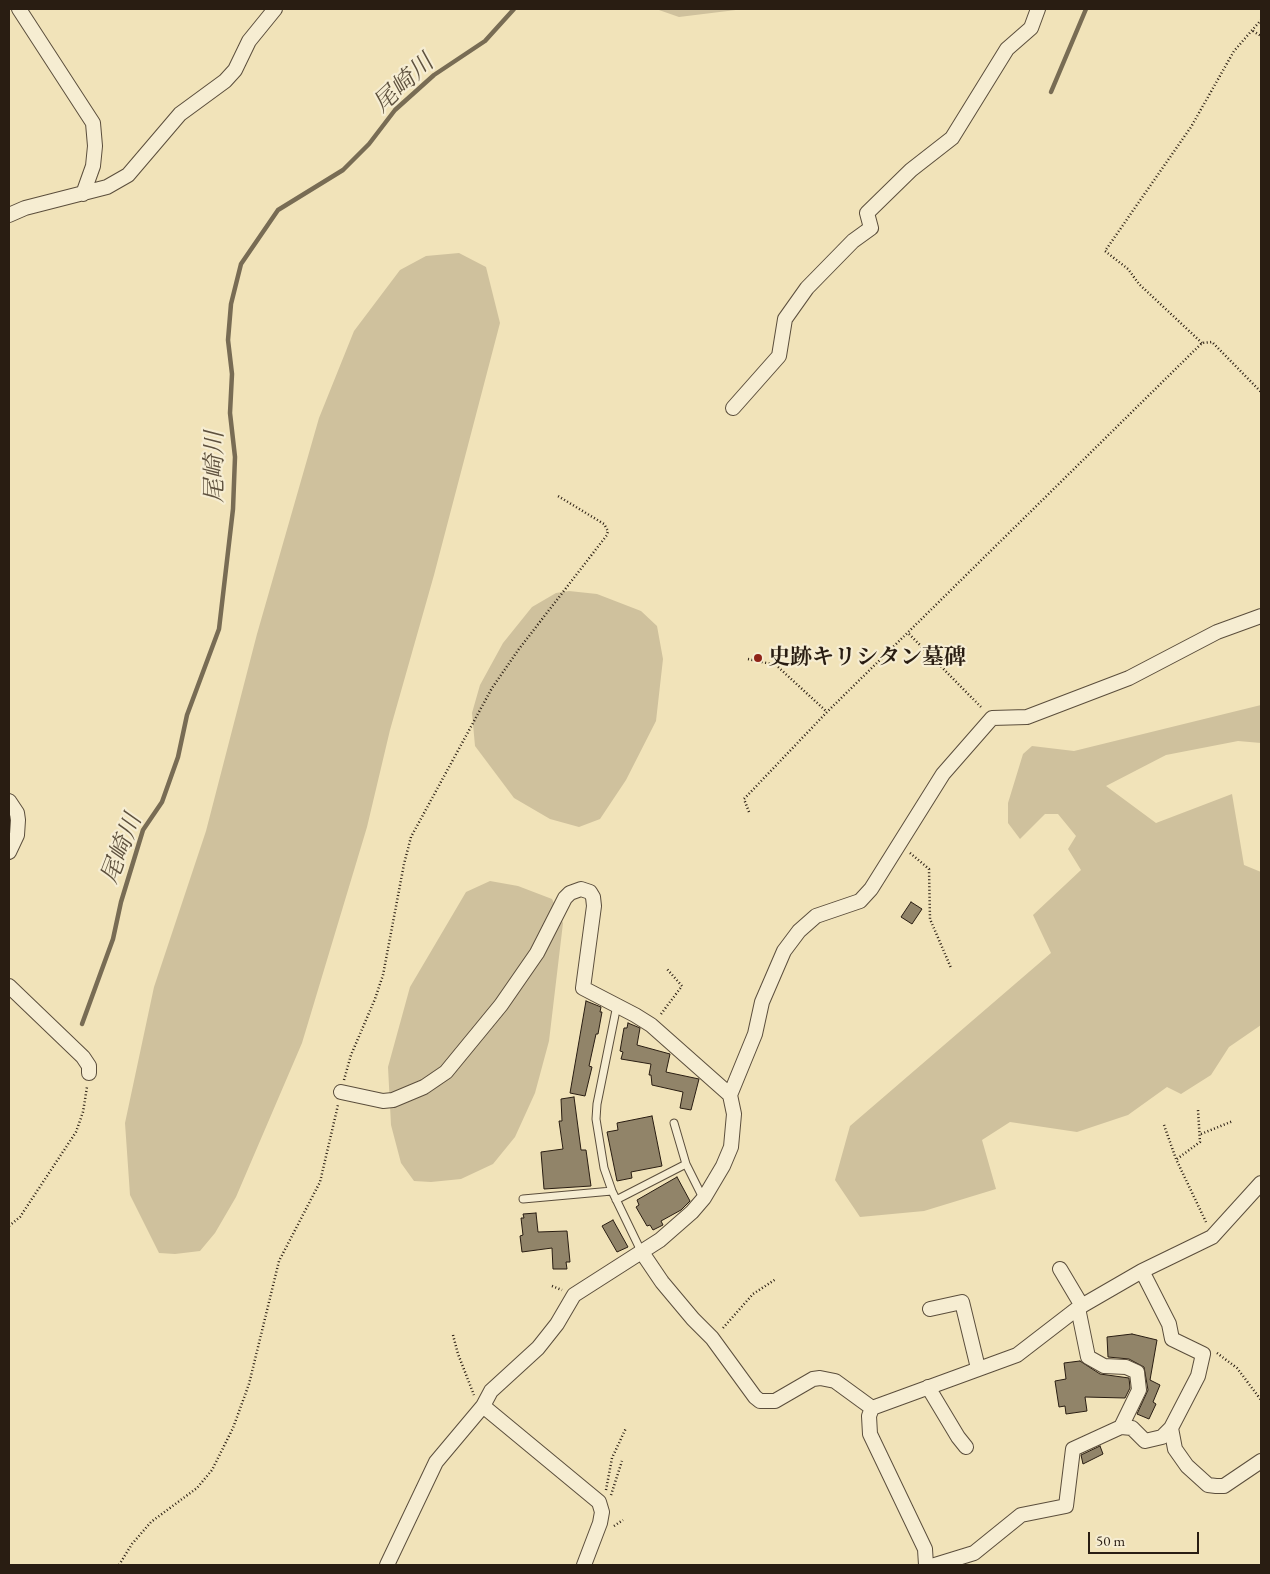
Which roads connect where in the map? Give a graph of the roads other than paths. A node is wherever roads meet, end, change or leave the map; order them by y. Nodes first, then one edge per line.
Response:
1 (18, 9) edge
2 (275, 9) edge
3 (1038, 9) edge
4 (9, 18) edge
5 (83, 194) junction
6 (9, 215) edge
7 (733, 408) dead end
8 (1261, 616) edge
9 (9, 802) edge
10 (9, 852) edge
11 (9, 986) edge
12 (617, 1004) junction
13 (90, 1073) road end
14 (341, 1092) road end
15 (730, 1095) junction
16 (674, 1123) dead end
17 (686, 1164) junction
18 (1261, 1183) edge
19 (612, 1191) junction
20 (704, 1198) junction
21 (523, 1199) dead end
22 (616, 1200) junction
23 (641, 1251) junction
24 (1060, 1269) dead end
25 (1142, 1271) junction
26 (1080, 1307) junction
27 (930, 1309) dead end
28 (978, 1368) junction
29 (928, 1388) junction
30 (483, 1406) junction
31 (872, 1408) junction
32 (1121, 1427) junction
33 (1171, 1428) junction
34 (966, 1447) dead end
35 (1261, 1461) edge
36 (387, 1565) edge
37 (584, 1565) edge
38 (926, 1565) edge
39 (935, 1565) edge

1 - 4 street
1 - 5 street
2 - 5 street
3 - 7 street
5 - 6 street
8 - 15 street
9 - 10 street
11 - 13 street
12 - 14 street
12 - 15 street
12 - 19 lane
15 - 20 street
16 - 17 lane
17 - 20 lane
17 - 22 lane
18 - 25 street
19 - 21 lane
19 - 22 lane
20 - 23 street
22 - 23 lane
23 - 30 street
23 - 31 street
24 - 26 street
25 - 26 street
25 - 33 street
26 - 28 street
26 - 32 street
27 - 28 street
28 - 29 street
29 - 31 street
29 - 34 street
30 - 36 street
30 - 37 street
31 - 38 street
32 - 33 street
32 - 39 street
33 - 35 street

